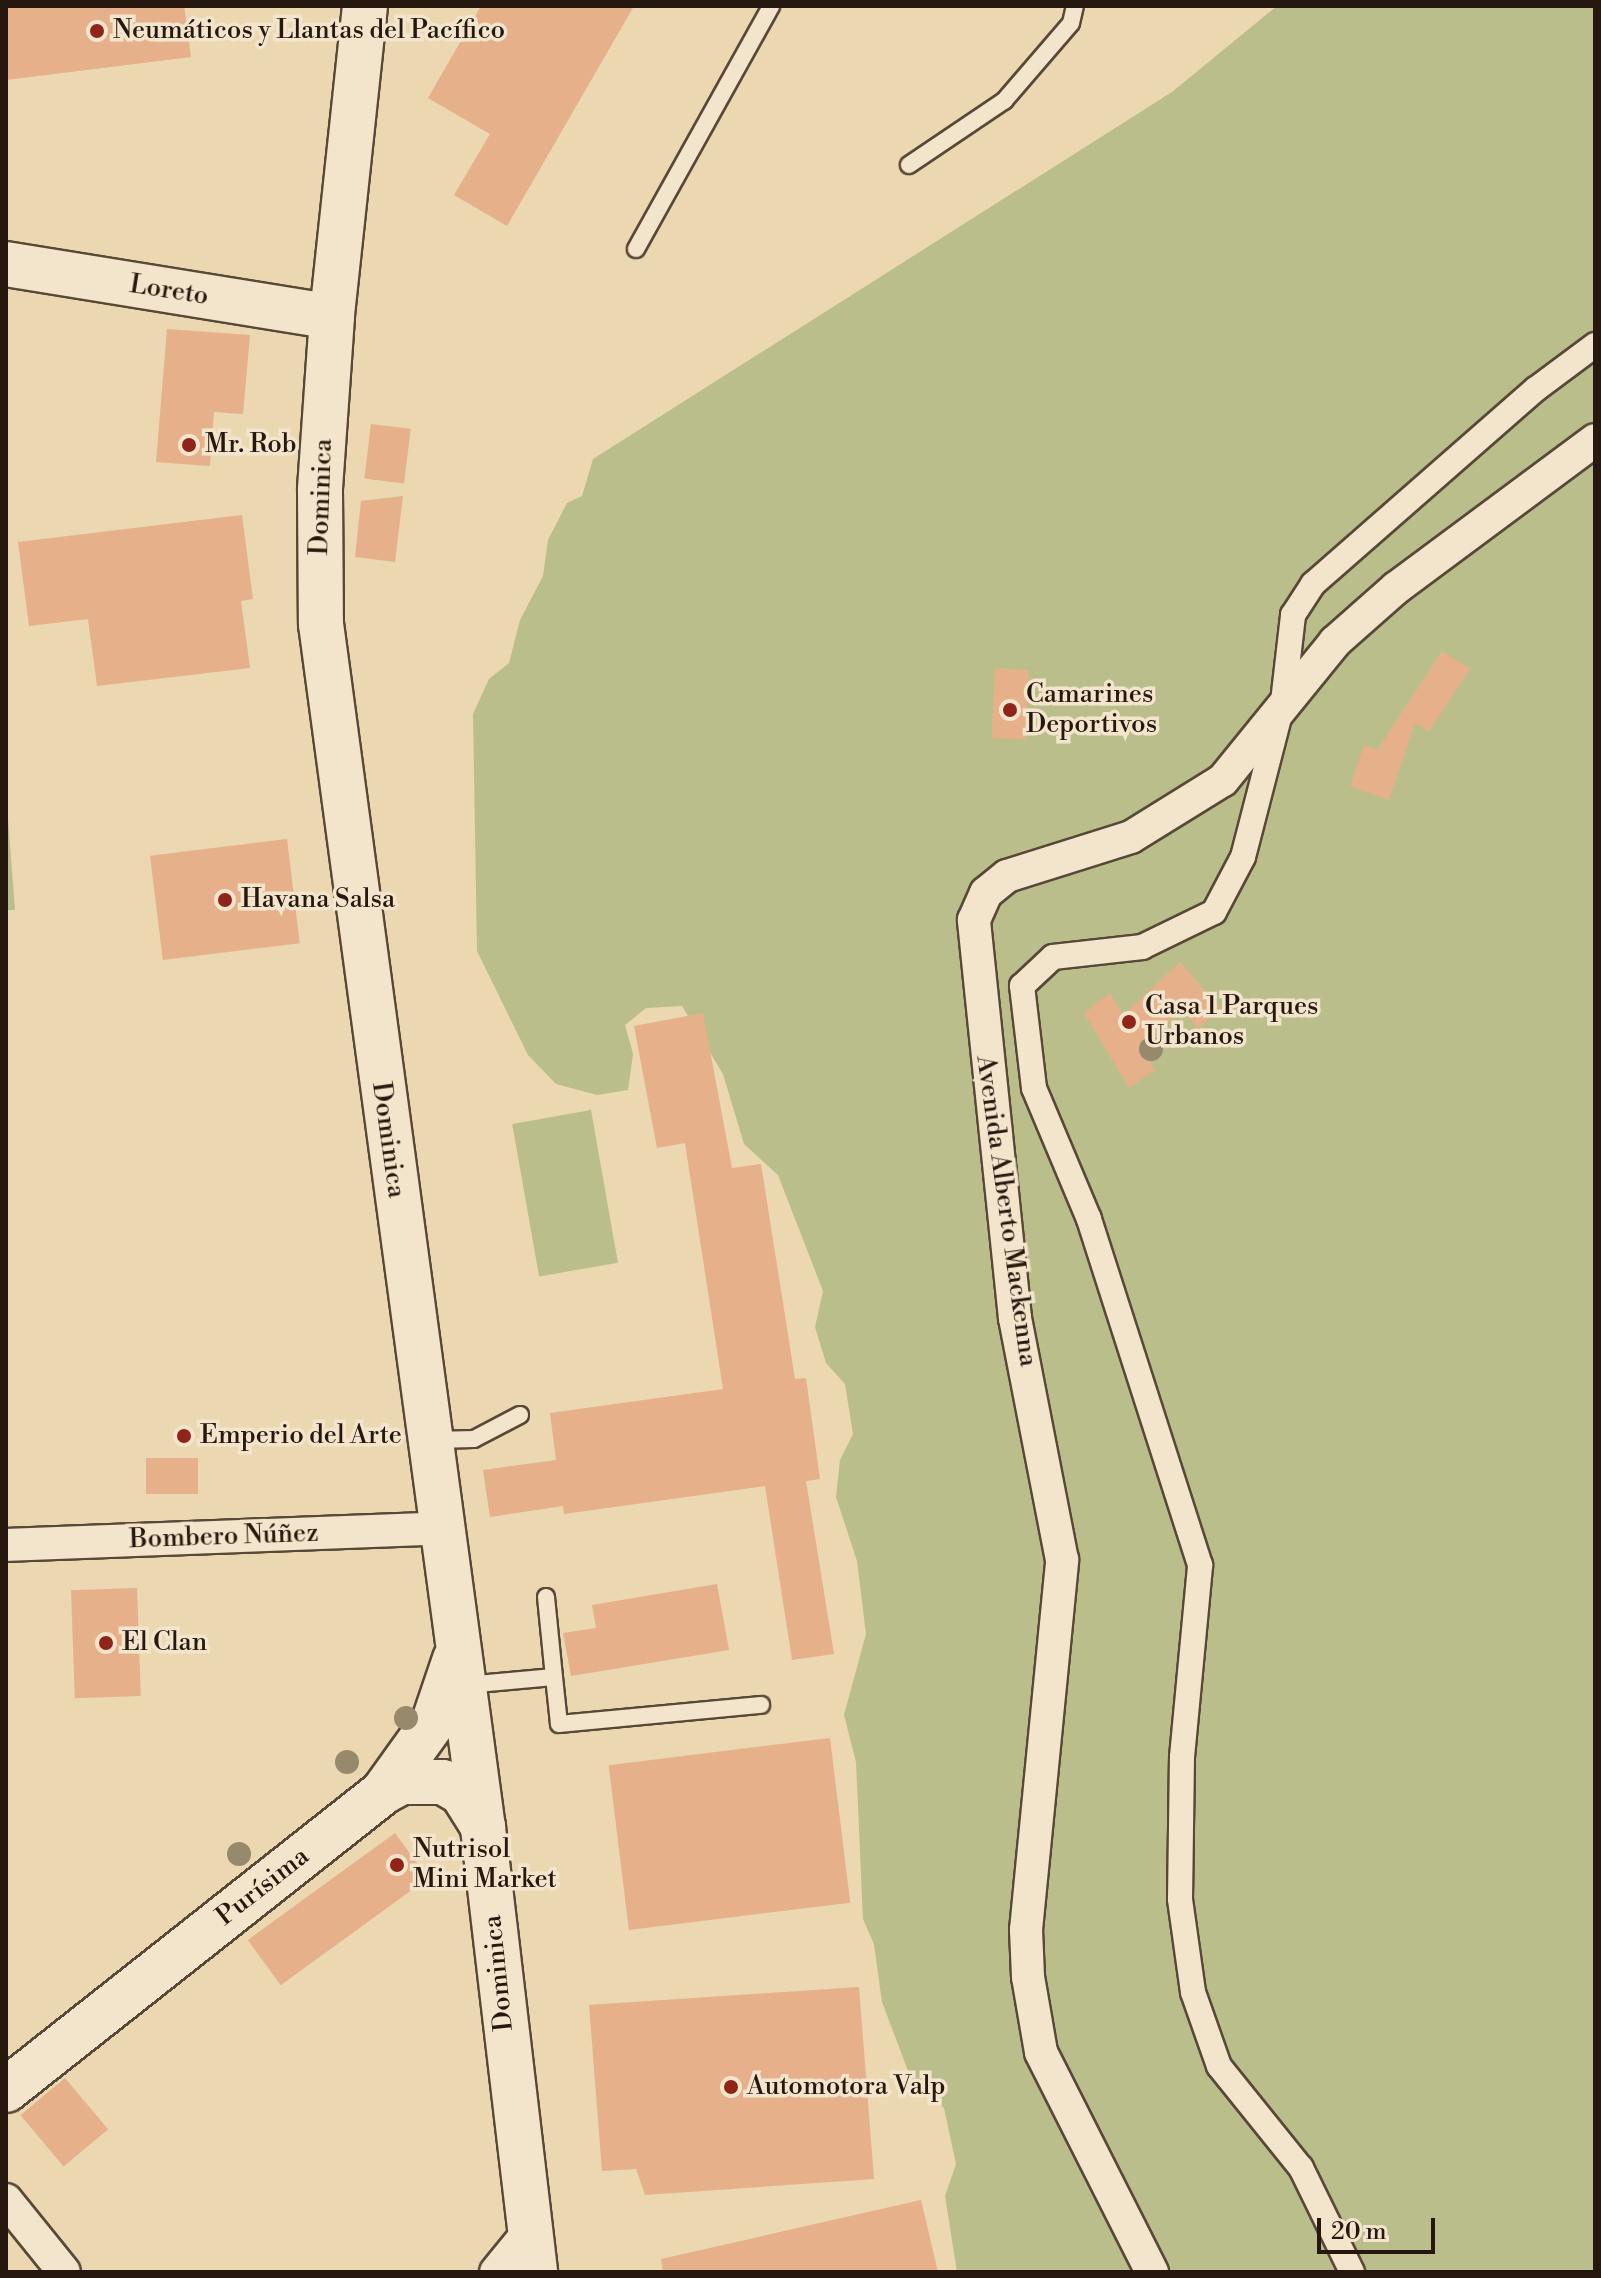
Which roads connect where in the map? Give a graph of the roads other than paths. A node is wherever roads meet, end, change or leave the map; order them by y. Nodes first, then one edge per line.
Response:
1 (365, 6) edge
2 (771, 6) edge
3 (1075, 6) edge
4 (909, 165) dead end
5 (636, 249) dead end
6 (6, 264) edge
7 (332, 317) junction
8 (1595, 345) edge
9 (1595, 440) edge
10 (1283, 702) junction
11 (520, 1415) dead end
12 (429, 1440) junction
13 (442, 1528) junction
14 (6, 1545) edge
15 (546, 1597) dead end
16 (458, 1638) junction
17 (554, 1677) junction
18 (464, 1685) junction
19 (761, 1705) dead end
20 (383, 1792) junction
21 (483, 1828) junction
22 (6, 2090) edge
23 (6, 2200) edge
24 (531, 2253) edge
25 (64, 2272) edge
26 (496, 2272) edge
27 (1152, 2272) edge
28 (1352, 2272) edge

1 - 7 main road, Dominica
2 - 5 lane
3 - 4 lane
6 - 7 main road, Loreto
7 - 12 main road, Dominica
8 - 10 street
9 - 10 street, Avenida Alberto Mackenna
10 - 27 street, Avenida Alberto Mackenna
10 - 28 street
11 - 12 lane
12 - 13 main road, Dominica
13 - 14 street, Bombero Núñez
13 - 16 main road, Dominica
15 - 17 lane
16 - 18 main road, Dominica
16 - 20 main road, Purísima
17 - 18 lane
17 - 19 lane
18 - 21 main road, Dominica
20 - 21 main road
20 - 22 main road, Purísima
21 - 24 main road, Dominica
23 - 25 street
24 - 26 street

